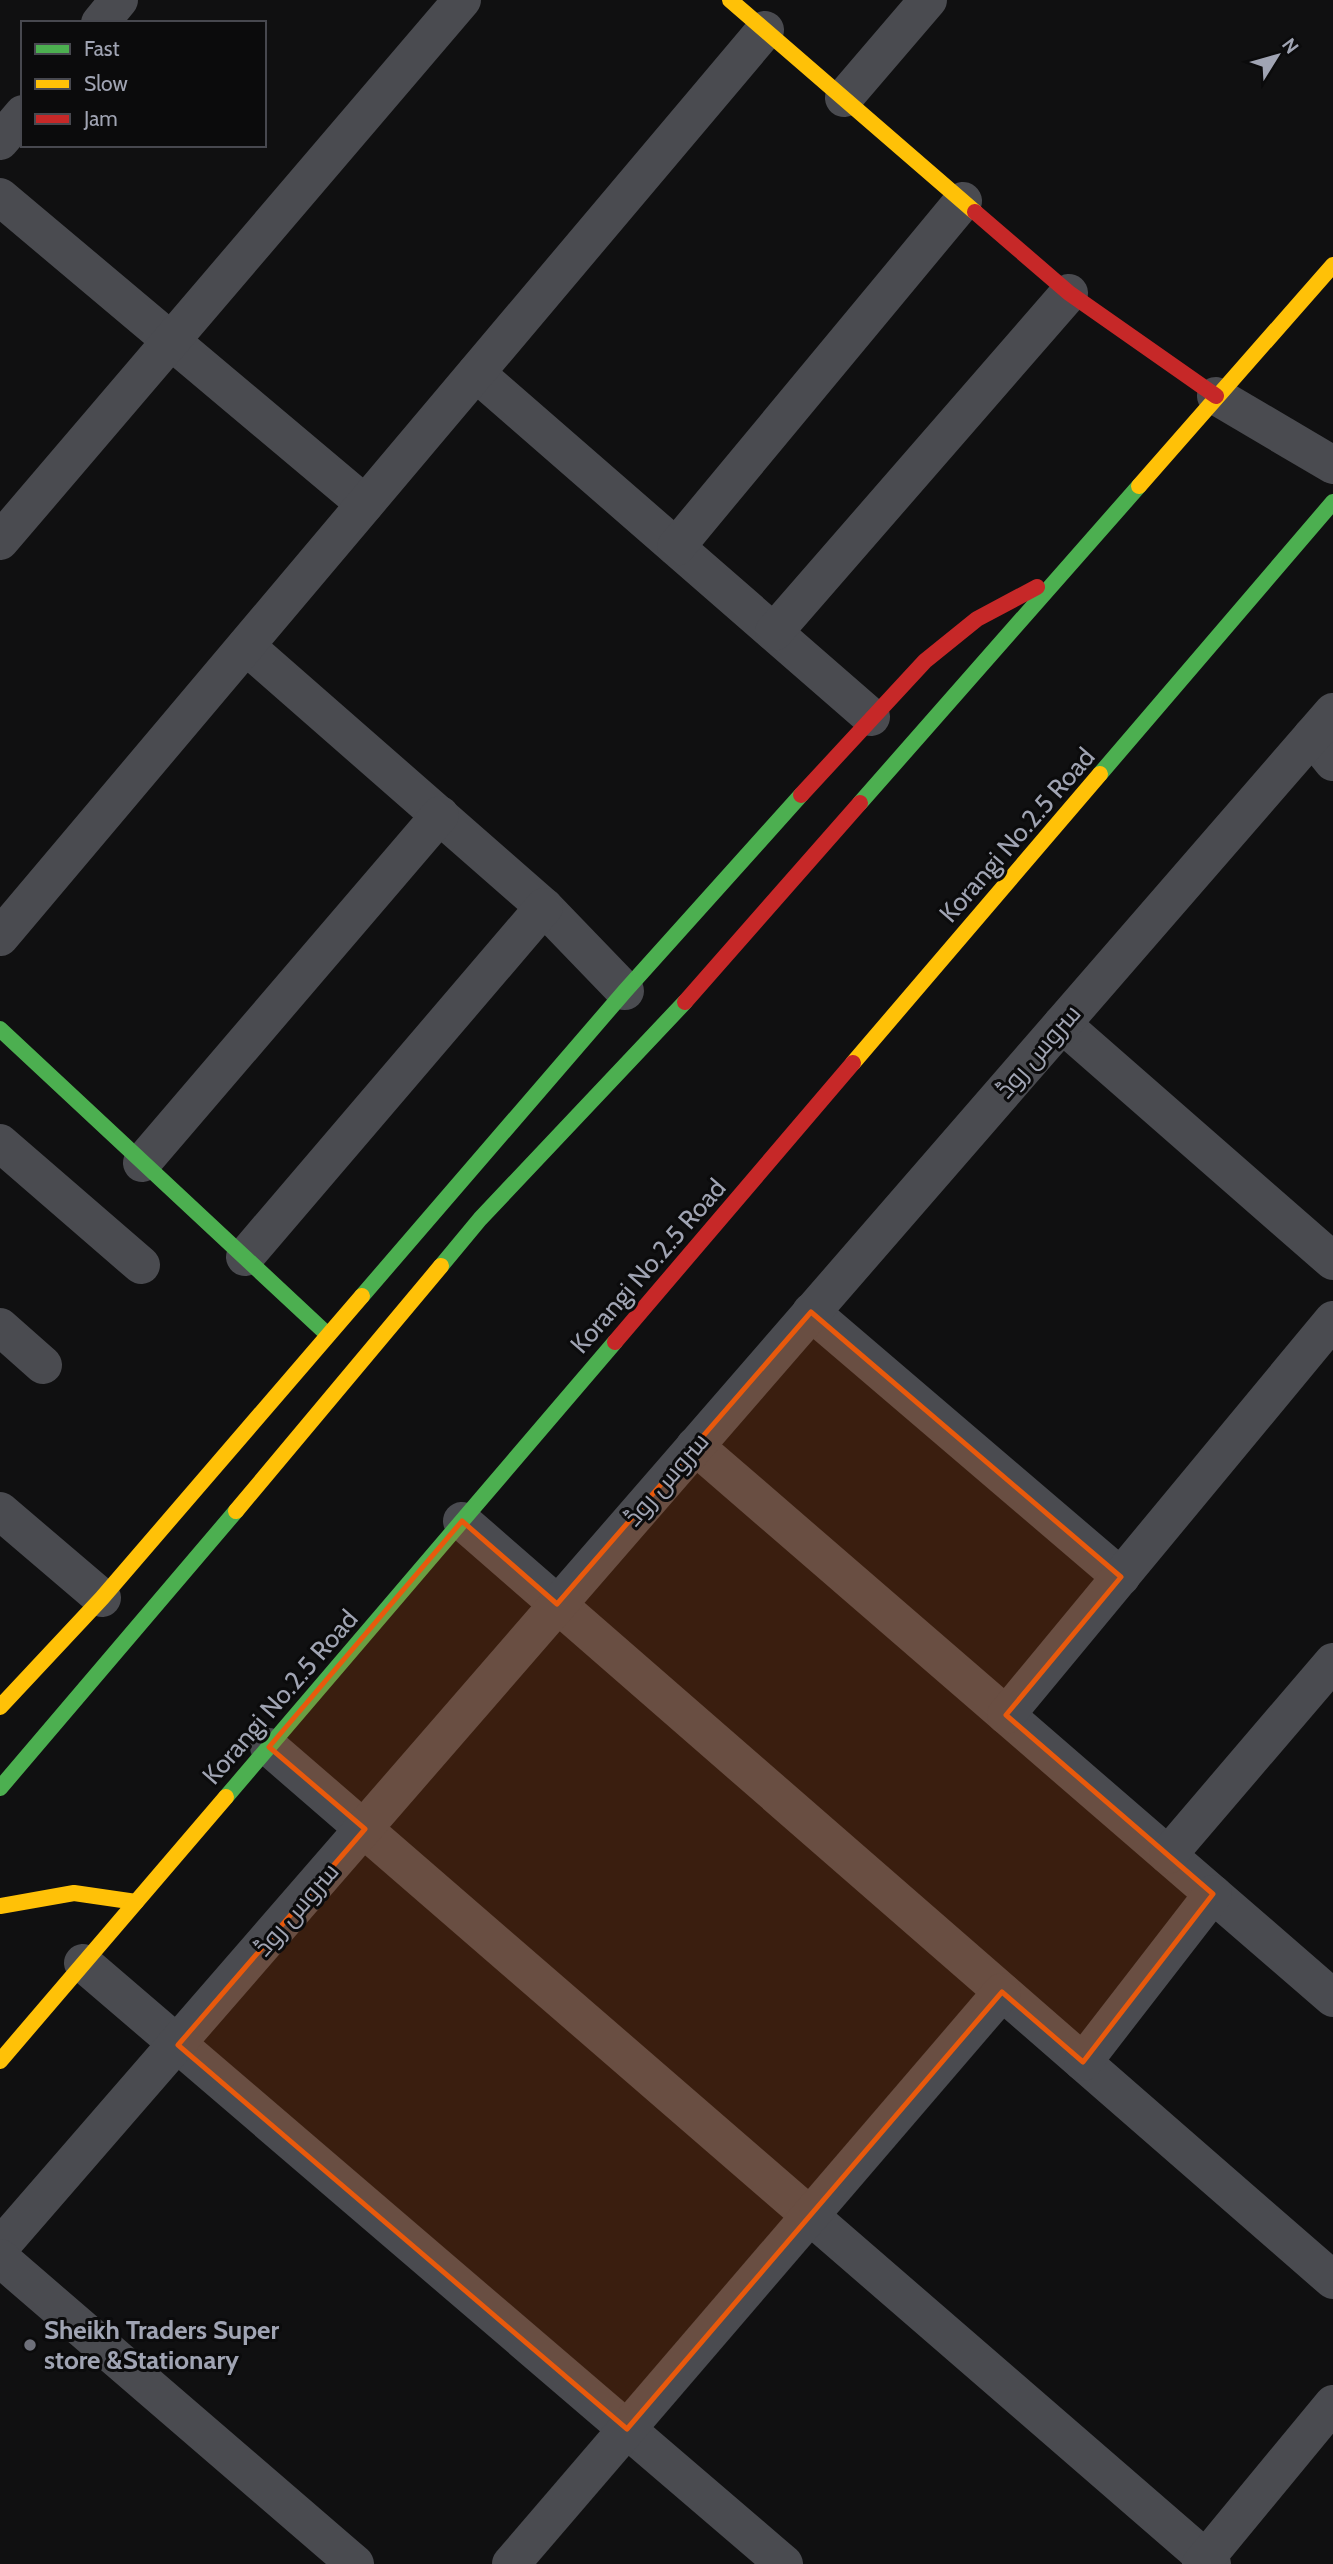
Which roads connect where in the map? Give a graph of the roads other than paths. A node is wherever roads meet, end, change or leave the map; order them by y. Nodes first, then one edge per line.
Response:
1 (119, 0) edge
2 (462, 0) edge
3 (730, 0) edge
4 (928, 0) edge
5 (102, 21) edge
6 (765, 30) junction
7 (844, 98) junction
8 (21, 116) edge
9 (0, 141) edge
10 (0, 197) edge
11 (962, 201) junction
12 (1333, 265) edge
13 (1069, 293) junction
14 (171, 341) junction
15 (476, 373) junction
16 (1216, 396) junction
17 (1333, 466) edge
18 (1333, 502) edge
19 (365, 505) junction
20 (0, 541) edge
21 (676, 547) junction
22 (1058, 576) junction
23 (774, 632) junction
24 (246, 646) junction
25 (871, 717) junction
26 (1326, 737) edge
27 (440, 815) junction
28 (544, 907) junction
29 (0, 937) edge
30 (625, 991) junction
31 (1062, 1024) junction
32 (0, 1029) edge
33 (0, 1143) edge
34 (142, 1163) junction
35 (246, 1257) junction
36 (1333, 1261) edge
37 (142, 1265) dead end
38 (811, 1312) junction
39 (1333, 1320) edge
40 (0, 1327) edge
41 (328, 1335) junction
42 (43, 1365) dead end
43 (695, 1446) junction
44 (0, 1511) edge
45 (462, 1521) junction
46 (1121, 1577) junction
47 (102, 1598) junction
48 (557, 1604) junction
49 (1333, 1662) edge
50 (0, 1707) edge
51 (1006, 1715) junction
52 (269, 1746) junction
53 (0, 1788) edge
54 (365, 1829) junction
55 (1168, 1855) junction
56 (1213, 1894) junction
57 (136, 1902) junction
58 (0, 1906) edge
59 (83, 1964) junction
60 (1327, 1979) edge
61 (1003, 1992) junction
62 (178, 2045) junction
63 (0, 2061) edge
64 (1083, 2062) junction
65 (810, 2216) junction
66 (0, 2248) edge
67 (0, 2258) edge
68 (1333, 2280) edge
69 (1333, 2404) edge
70 (627, 2429) junction
71 (1207, 2562) edge
72 (355, 2564) edge
73 (511, 2564) edge
74 (785, 2564) edge

1 - 5 street
2 - 14 street
3 - 6 main road
4 - 7 street
6 - 7 main road
6 - 15 street
7 - 11 main road
8 - 9 street
10 - 14 street
11 - 13 main road
11 - 21 street
12 - 16 main road
13 - 16 main road
13 - 23 street
14 - 19 street
14 - 20 street
15 - 19 street
15 - 21 street
16 - 17 street
16 - 22 main road
18 - 45 main road, Korangi No.2.5 Road
19 - 24 street
21 - 23 street
22 - 25 main road
22 - 53 main road
23 - 25 street
24 - 27 street
24 - 29 street
25 - 30 main road
26 - 31 street, سروس روڈ
27 - 28 street
27 - 34 street
28 - 30 street
28 - 35 street
30 - 41 main road
31 - 36 street
31 - 38 street, سروس روڈ
32 - 34 main road
33 - 37 street
34 - 35 main road
35 - 41 main road
38 - 43 street, سروس روڈ
38 - 46 street
39 - 46 street
40 - 42 street
41 - 47 main road
43 - 48 street, سروس روڈ
43 - 51 street
44 - 47 street
45 - 48 street
45 - 52 main road, Korangi No.2.5 Road
46 - 51 street
47 - 50 main road
48 - 54 street, سروس روڈ
48 - 61 street
49 - 55 street
51 - 55 street
52 - 54 street
52 - 57 main road, Korangi No.2.5 Road
54 - 62 street, سروس روڈ
54 - 65 street
55 - 56 street
56 - 60 street
56 - 64 street
57 - 58 main road
57 - 59 main road, Korangi No.2.5 Road
59 - 62 street
59 - 63 main road, Korangi No.2.5 Road
61 - 64 street
61 - 65 street
62 - 66 street, سروس روڈ
62 - 70 street
64 - 68 street
65 - 70 street
65 - 71 street
67 - 72 street
69 - 71 street
70 - 73 street
70 - 74 street

